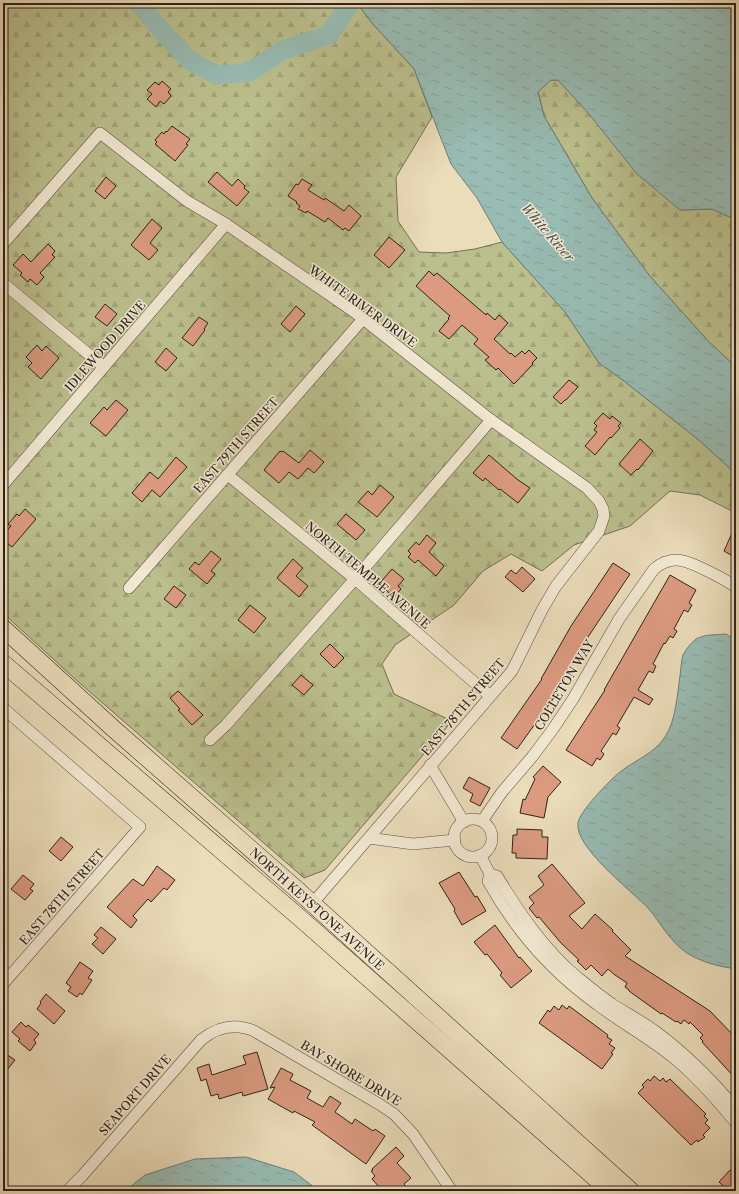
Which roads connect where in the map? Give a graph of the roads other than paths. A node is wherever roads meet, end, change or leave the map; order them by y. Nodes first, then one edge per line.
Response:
1 (226, 224) junction
2 (3, 244) edge
3 (3, 283) edge
4 (363, 319) junction
5 (104, 367) junction
6 (491, 420) junction
7 (228, 474) junction
8 (3, 485) edge
9 (603, 509) joint
10 (355, 579) junction
11 (736, 587) edge
12 (129, 588) dead end
13 (3, 628) edge
14 (3, 663) edge
15 (490, 696) junction
16 (3, 708) edge
17 (210, 740) dead end
18 (430, 766) junction
19 (482, 821) junction
20 (464, 822) junction
21 (369, 838) junction
22 (455, 840) junction
23 (480, 855) junction
24 (490, 874) junction
25 (312, 904) junction
26 (3, 984) edge
27 (229, 1026) joint
28 (736, 1109) edge
29 (736, 1123) edge
30 (67, 1191) edge
31 (452, 1191) edge
32 (610, 1191) edge
33 (631, 1191) edge

1 - 2 street, WHITE RIVER DRIVE
1 - 4 street, WHITE RIVER DRIVE
1 - 5 street, IDLEWOOD DRIVE
3 - 5 street
4 - 6 street, WHITE RIVER DRIVE
4 - 7 street, EAST 79TH STREET
5 - 8 street, IDLEWOOD DRIVE
6 - 9 street, WHITE RIVER DRIVE
6 - 10 street
7 - 10 street, NORTH TEMPLE AVENUE
7 - 12 street, EAST 79TH STREET
9 - 15 street, EAST 78TH STREET
10 - 15 street, NORTH TEMPLE AVENUE
10 - 17 street
11 - 19 street, COLLETON WAY
13 - 25 main road, NORTH KEYSTONE AVENUE
14 - 32 main road, NORTH KEYSTONE AVENUE
15 - 18 street, EAST 78TH STREET
16 - 26 street, EAST 78TH STREET
18 - 20 street
18 - 21 street, EAST 78TH STREET
19 - 20 street
19 - 23 street
20 - 22 street
21 - 22 street
21 - 25 street, EAST 78TH STREET
22 - 23 street
23 - 24 street
24 - 28 street
24 - 29 street
25 - 33 main road, NORTH KEYSTONE AVENUE
27 - 30 street, SEAPORT DRIVE
27 - 31 street, BAY SHORE DRIVE

